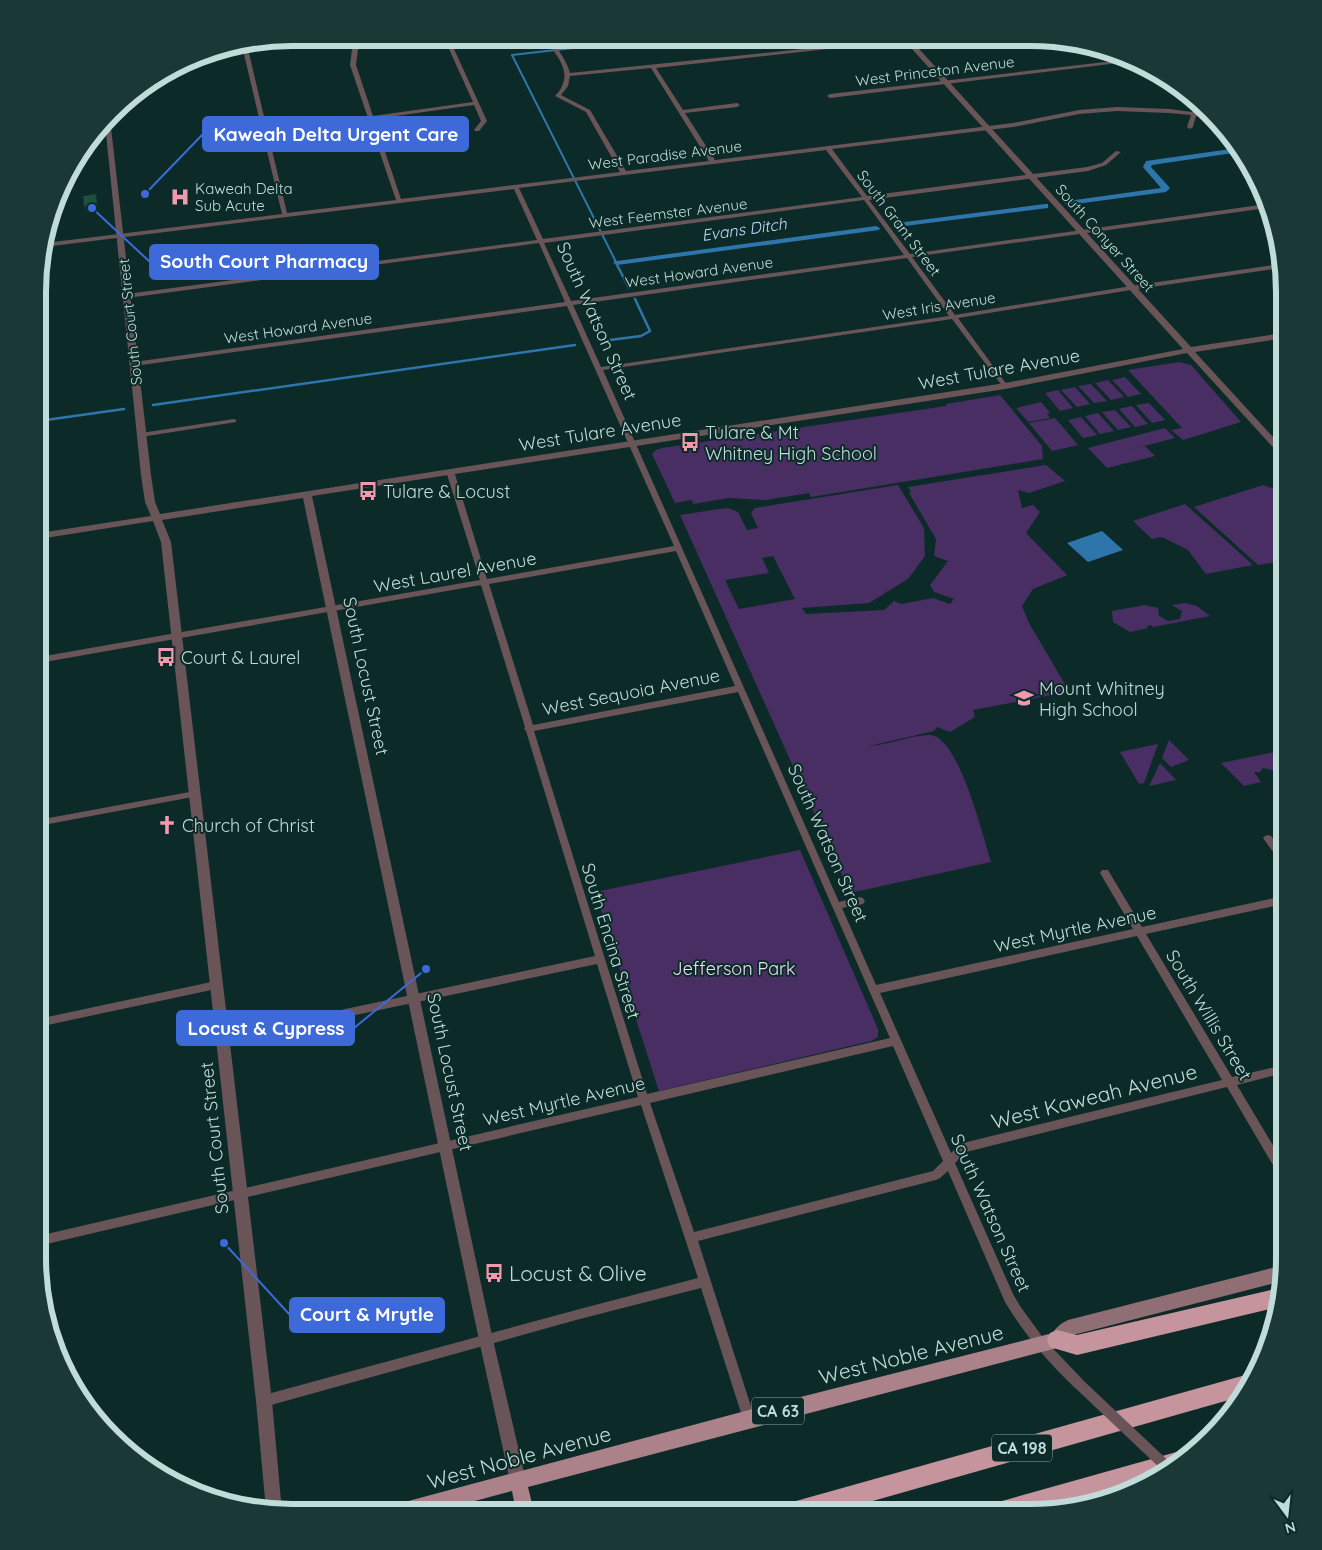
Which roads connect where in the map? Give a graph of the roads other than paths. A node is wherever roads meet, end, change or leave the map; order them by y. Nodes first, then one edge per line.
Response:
1 (354, 46) edge
2 (451, 46) edge
3 (552, 46) edge
4 (858, 46) edge
5 (914, 46) edge
6 (245, 51) edge
7 (1116, 62) edge
8 (652, 66) junction
9 (568, 75) junction
10 (946, 82) junction
11 (830, 96) dead end
12 (476, 103) junction
13 (737, 105) dead end
14 (1195, 110) edge
15 (681, 112) junction
16 (1194, 114) junction
17 (1200, 115) edge
18 (372, 118) junction
19 (1190, 127) dead end
20 (109, 128) edge
21 (986, 128) junction
22 (477, 130) dead end
23 (828, 148) junction
24 (1118, 152) dead end
25 (713, 162) junction
26 (624, 173) junction
27 (1032, 177) junction
28 (516, 187) junction
29 (866, 200) junction
30 (399, 202) junction
31 (1261, 207) edge
32 (285, 216) junction
33 (1080, 232) junction
34 (120, 236) junction
35 (543, 242) junction
36 (51, 244) edge
37 (907, 255) junction
38 (1274, 267) edge
39 (1131, 288) junction
40 (127, 296) junction
41 (569, 303) junction
42 (954, 317) junction
43 (1276, 336) edge
44 (1189, 350) junction
45 (134, 364) junction
46 (600, 369) junction
47 (1005, 386) junction
48 (234, 421) dead end
49 (141, 435) junction
50 (633, 444) junction
51 (1276, 445) edge
52 (450, 471) junction
53 (307, 493) junction
54 (155, 517) junction
55 (46, 535) edge
56 (679, 548) junction
57 (485, 583) junction
58 (332, 609) junction
59 (177, 636) junction
60 (46, 659) edge
61 (741, 688) junction
62 (528, 729) junction
63 (195, 794) junction
64 (46, 822) edge
65 (1268, 838) dead end
66 (1276, 850) edge
67 (1105, 873) dead end
68 (860, 901) dead end
69 (1276, 902) edge
70 (836, 906) junction
71 (1140, 933) junction
72 (600, 959) junction
73 (216, 985) junction
74 (874, 990) junction
75 (414, 998) junction
76 (46, 1021) edge
77 (223, 1039) junction
78 (896, 1041) junction
79 (1276, 1072) edge
80 (1229, 1083) junction
81 (644, 1100) junction
82 (446, 1146) junction
83 (1276, 1161) edge
84 (948, 1162) junction
85 (240, 1195) junction
86 (691, 1238) junction
87 (46, 1239) edge
88 (1275, 1275) edge
89 (704, 1282) junction
90 (1272, 1299) edge
91 (486, 1340) junction
92 (1048, 1342) junction
93 (1239, 1387) edge
94 (264, 1401) junction
95 (749, 1419) junction
96 (1163, 1464) edge
97 (1159, 1467) edge
98 (518, 1481) junction
99 (273, 1503) edge
100 (431, 1504) edge
101 (523, 1504) edge
102 (824, 1504) edge
103 (1030, 1504) edge

1 - 18 street
2 - 12 street
3 - 9 street
4 - 8 street
5 - 10 street, South Conyer Street
6 - 32 street
7 - 10 street, West Princeton Avenue
8 - 9 street
8 - 15 street
9 - 26 street
10 - 11 street, West Princeton Avenue
10 - 21 street, South Conyer Street
12 - 18 street
12 - 22 street
13 - 15 street
14 - 16 street
15 - 25 street
16 - 17 street, West Paradise Avenue
16 - 19 street
16 - 21 street, West Paradise Avenue
18 - 30 street
20 - 34 street, South Court Street
21 - 23 street, West Paradise Avenue
21 - 27 street, South Conyer Street
23 - 25 street, West Paradise Avenue
23 - 29 street, South Grant Street
24 - 27 street, West Feemster Avenue
25 - 26 street, West Paradise Avenue
26 - 28 street, West Paradise Avenue
27 - 29 street, West Feemster Avenue
27 - 33 street, South Conyer Street
28 - 30 street, West Paradise Avenue
28 - 35 street, South Watson Street
29 - 35 street, West Feemster Avenue
29 - 37 street, South Grant Street
30 - 32 street, West Paradise Avenue
31 - 33 street, West Howard Avenue
32 - 34 street, West Paradise Avenue
33 - 37 street, West Howard Avenue
33 - 39 street, South Conyer Street
34 - 36 street, West Paradise Avenue
34 - 40 street, South Court Street
35 - 40 street, West Feemster Avenue
35 - 41 street, South Watson Street
37 - 41 street, West Howard Avenue
37 - 42 street, South Grant Street
38 - 39 street, West Iris Avenue
39 - 42 street, West Iris Avenue
39 - 44 street, South Conyer Street
40 - 45 street, South Court Street
41 - 45 street, West Howard Avenue
41 - 46 street, South Watson Street
42 - 46 street, West Iris Avenue
42 - 47 street, South Grant Street
43 - 44 street, West Tulare Avenue
44 - 47 street, West Tulare Avenue
44 - 51 street, South Conyer Street
45 - 49 street, South Court Street
46 - 50 street, South Watson Street
47 - 50 street, West Tulare Avenue
48 - 49 street
49 - 54 street, South Court Street
50 - 52 street, West Tulare Avenue
50 - 56 street, South Watson Street
52 - 53 street, West Tulare Avenue
52 - 57 street, South Encina Street
53 - 54 street, West Tulare Avenue
53 - 58 street, South Locust Street
54 - 55 street, West Tulare Avenue
54 - 59 street, South Court Street
56 - 57 street, West Laurel Avenue
56 - 61 street, South Watson Street
57 - 58 street, West Laurel Avenue
57 - 62 street, South Encina Street
58 - 59 street, West Laurel Avenue
58 - 75 street, South Locust Street
59 - 60 street, West Laurel Avenue
59 - 63 street, South Court Street
61 - 62 street, West Sequoia Avenue
61 - 70 street, South Watson Street
62 - 72 street, South Encina Street
63 - 64 street
63 - 73 street, South Court Street
65 - 66 street
67 - 71 street, South Willis Street
68 - 70 street
69 - 71 street, West Myrtle Avenue
70 - 74 street, South Watson Street
71 - 74 street, West Myrtle Avenue
71 - 80 street, South Willis Street
72 - 75 street
72 - 81 street, South Encina Street
73 - 76 street
73 - 77 street, South Court Street
74 - 78 street, South Watson Street
75 - 77 street
75 - 82 street, South Locust Street
77 - 85 street, South Court Street
78 - 81 street, West Myrtle Avenue
78 - 84 street, South Watson Street
79 - 80 street, West Kaweah Avenue
80 - 83 street, South Willis Street
80 - 84 street, West Kaweah Avenue
81 - 82 street, West Myrtle Avenue
81 - 86 street, South Encina Street
82 - 85 street, West Myrtle Avenue
82 - 91 street, South Locust Street
84 - 86 street, West Kaweah Avenue
84 - 92 street, South Watson Street
85 - 87 street, West Myrtle Avenue
85 - 94 street, South Court Street
86 - 89 street, South Encina Street
88 - 92 main road, West Noble Avenue
89 - 91 street
89 - 95 street, South Encina Street
90 - 92 highway, CA 63
91 - 94 street
91 - 98 street, South Locust Street
92 - 95 main road, West Noble Avenue / CA 63
92 - 96 street, South Watson Street, bridge
93 - 102 highway, CA 198
94 - 99 street, South Court Street
95 - 98 main road, West Noble Avenue / CA 63
97 - 103 highway
98 - 100 main road, West Noble Avenue / CA 63
98 - 101 main road, South Locust Street

